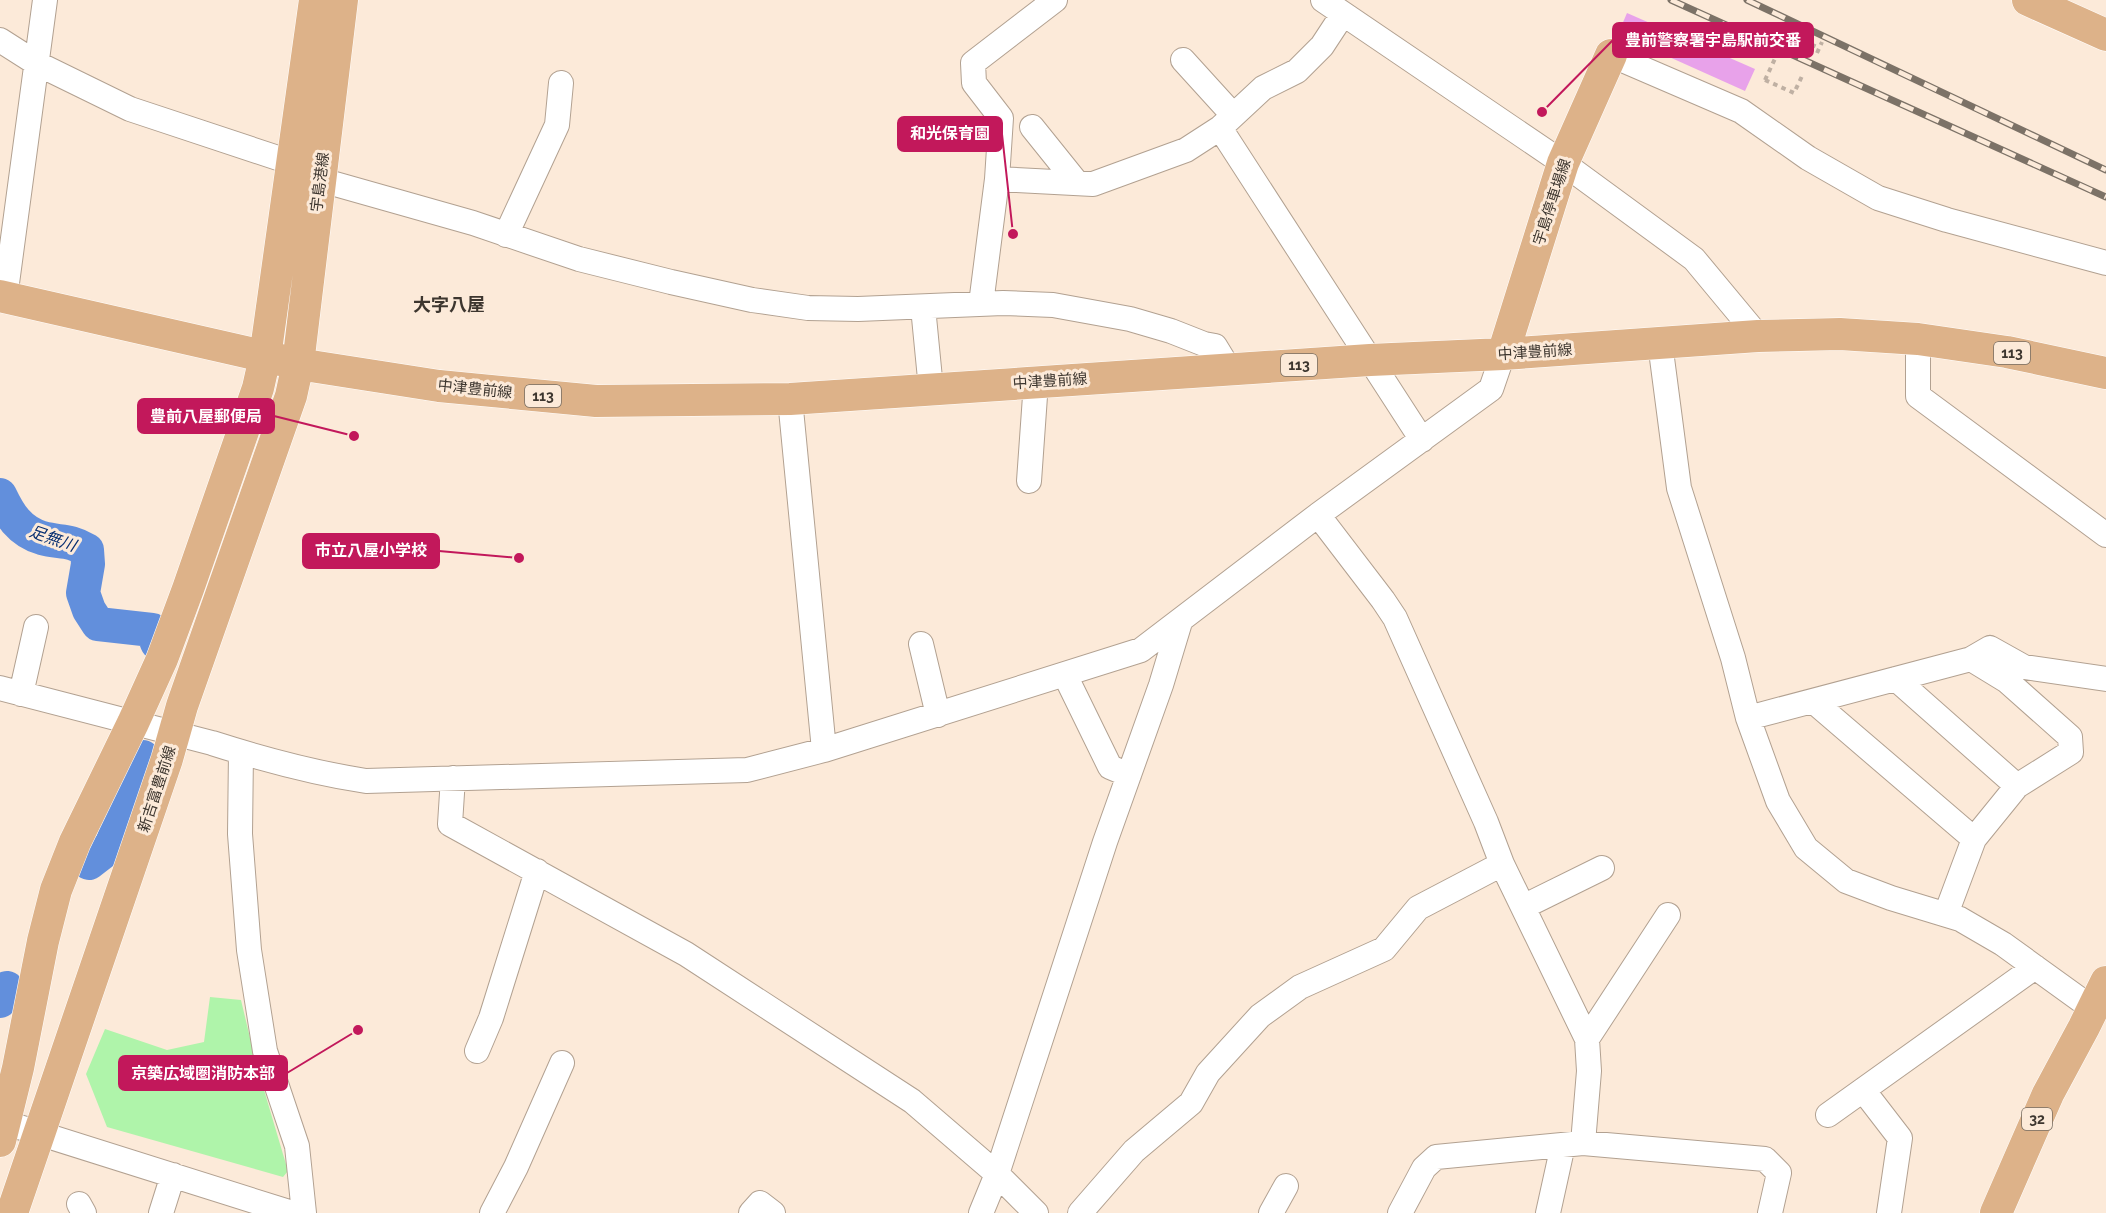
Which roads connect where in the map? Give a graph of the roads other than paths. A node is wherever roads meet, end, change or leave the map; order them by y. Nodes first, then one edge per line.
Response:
1 (45, 0) edge
2 (1055, 0) edge
3 (1323, 0) edge
4 (2028, 0) edge
5 (328, 7) edge
6 (1343, 14) junction
7 (2106, 35) edge
8 (0, 40) edge
9 (1611, 55) joint
10 (1183, 60) dead end
11 (36, 63) junction
12 (561, 83) dead end
13 (1226, 122) junction
14 (1032, 127) dead end
15 (292, 163) junction
16 (1563, 163) junction
17 (998, 179) junction
18 (321, 180) junction
19 (1077, 183) junction
20 (506, 235) junction
21 (2106, 263) edge
22 (3, 297) edge
23 (981, 304) junction
24 (923, 307) junction
25 (1758, 336) junction
26 (1918, 339) junction
27 (1660, 343) junction
28 (1503, 354) junction
29 (265, 357) junction
30 (1370, 360) junction
31 (298, 364) junction
32 (1229, 369) junction
33 (2106, 373) edge
34 (1036, 382) junction
35 (931, 389) junction
36 (790, 399) junction
37 (1422, 440) junction
38 (1029, 481) dead end
39 (1318, 515) junction
40 (2106, 535) edge
41 (1180, 622) junction
42 (36, 627) dead end
43 (921, 644) dead end
44 (1971, 660) junction
45 (1065, 675) junction
46 (1896, 679) junction
47 (2106, 679) edge
48 (10, 691) edge
49 (1814, 701) junction
50 (938, 715) junction
51 (1748, 718) junction
52 (133, 723) junction
53 (174, 734) junction
54 (824, 750) junction
55 (241, 752) junction
56 (1129, 775) junction
57 (453, 778) junction
58 (2017, 786) junction
59 (1974, 839) junction
60 (1502, 864) junction
61 (1602, 868) dead end
62 (537, 871) junction
63 (1523, 907) junction
64 (1946, 914) junction
65 (1668, 915) dead end
66 (2035, 967) junction
67 (2100, 995) edge
68 (1587, 1039) junction
69 (477, 1051) dead end
70 (562, 1063) dead end
71 (1863, 1090) junction
72 (1828, 1115) dead end
73 (1, 1128) edge
74 (40, 1133) junction
75 (1573, 1144) junction
76 (997, 1174) junction
77 (173, 1175) junction
78 (1286, 1186) dead end
79 (12, 1213) edge
80 (160, 1213) edge
81 (292, 1213) edge
82 (304, 1213) edge
83 (492, 1213) edge
84 (752, 1213) edge
85 (773, 1213) edge
86 (981, 1213) edge
87 (1036, 1213) edge
88 (1080, 1213) edge
89 (1271, 1213) edge
90 (1400, 1213) edge
91 (1548, 1213) edge
92 (1770, 1213) edge
93 (1889, 1213) edge
94 (1996, 1213) edge

1 - 11 street
2 - 17 street
3 - 6 street
4 - 7 main road
5 - 15 main road, 宇島港線
5 - 18 main road, 宇島港線
6 - 13 street
6 - 16 street
8 - 11 street
9 - 16 main road, 宇島停車場線
9 - 21 street
10 - 13 street
11 - 15 street
11 - 22 street
12 - 20 street
13 - 19 street
13 - 30 street
14 - 19 street
15 - 18 street
15 - 29 main road, 宇島港線
16 - 25 street
16 - 28 main road, 宇島停車場線
17 - 19 street
17 - 23 street
18 - 20 street
18 - 31 main road, 宇島港線
20 - 24 street
22 - 29 main road, 中津豊前線 / 113
23 - 24 street
23 - 32 street
24 - 35 street
25 - 26 main road, 中津豊前線 / 113
25 - 27 main road, 中津豊前線 / 113
26 - 33 main road, 中津豊前線 / 113
26 - 40 street
27 - 28 main road, 中津豊前線 / 113
27 - 51 street
28 - 30 main road, 中津豊前線 / 113
28 - 37 street
29 - 31 main road, 中津豊前線 / 113
29 - 52 main road
30 - 32 main road, 中津豊前線 / 113
30 - 37 street
31 - 36 main road, 中津豊前線 / 113
31 - 53 main road, 新吉富豊前線
32 - 34 main road, 中津豊前線 / 113
34 - 35 main road, 中津豊前線 / 113
34 - 38 street
35 - 36 main road, 中津豊前線 / 113
36 - 54 street
37 - 39 street
39 - 41 street
39 - 60 street
41 - 45 street
41 - 56 street
42 - 48 street
43 - 50 street
44 - 46 street
44 - 47 street
44 - 58 street
45 - 50 street
45 - 56 street
46 - 49 street
46 - 58 street
48 - 52 street
49 - 51 street
49 - 59 street
50 - 54 street
51 - 64 street
52 - 53 street
52 - 73 main road
53 - 55 street
53 - 74 main road, 新吉富豊前線
54 - 57 street
55 - 57 street
55 - 82 street
56 - 76 street
57 - 62 street
58 - 59 street
59 - 64 street
60 - 63 street
60 - 88 street
61 - 63 street
62 - 69 street
62 - 76 street
63 - 68 street
64 - 66 street
65 - 68 street
66 - 67 street
66 - 71 street
67 - 94 main road, 32
68 - 75 street
70 - 83 street
71 - 72 street
71 - 93 street
73 - 74 street
74 - 77 street
74 - 79 main road, 新吉富豊前線
75 - 90 street
75 - 91 street
75 - 92 street
76 - 86 street
76 - 87 street
77 - 80 street
77 - 81 street
78 - 89 street
84 - 85 street

